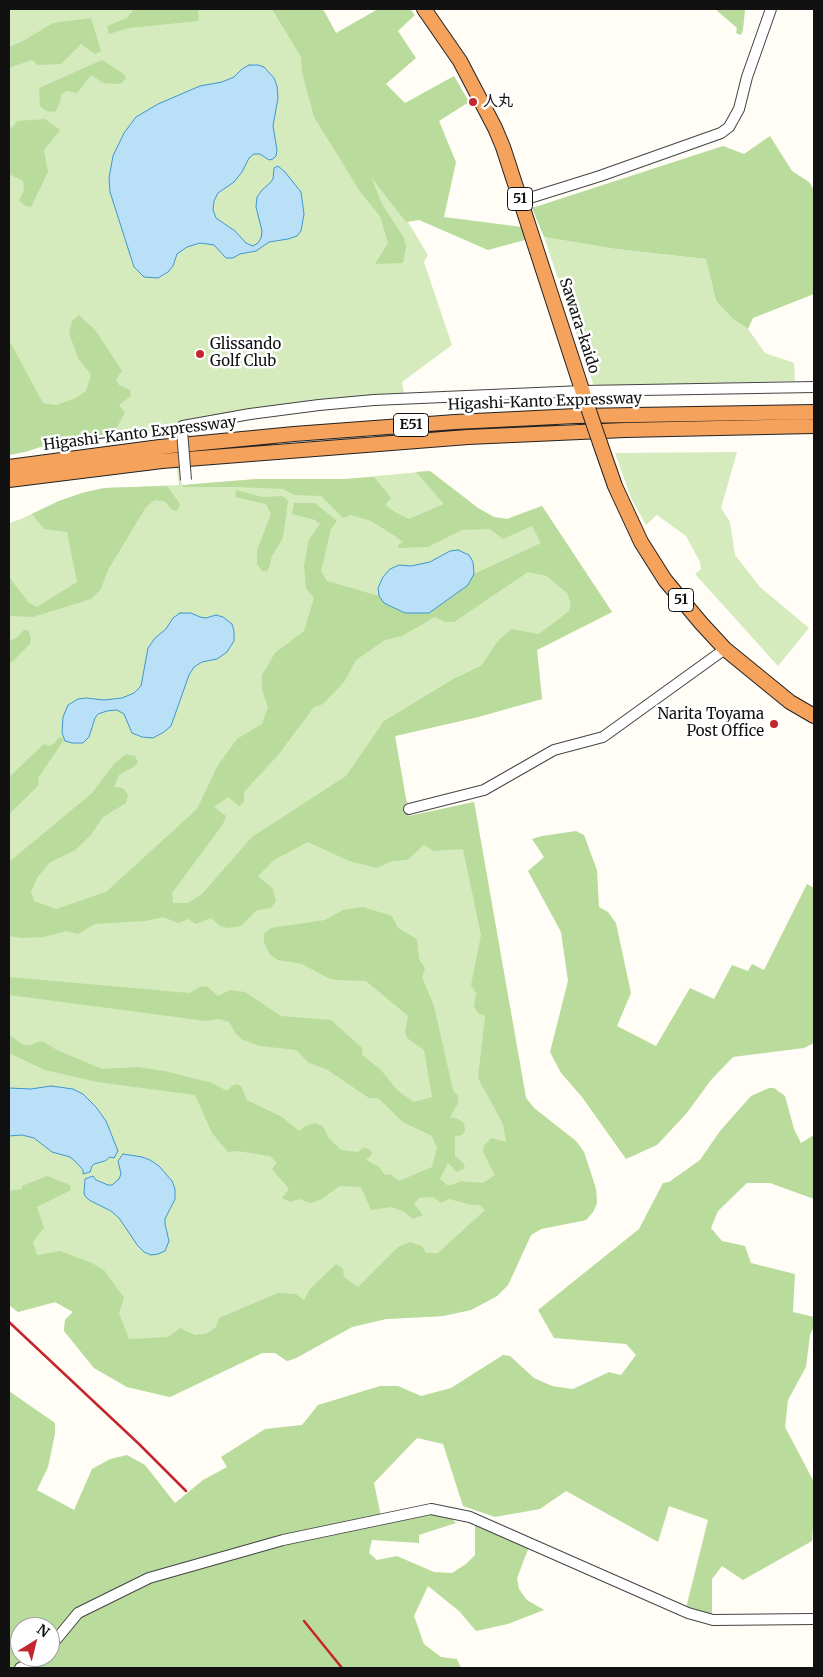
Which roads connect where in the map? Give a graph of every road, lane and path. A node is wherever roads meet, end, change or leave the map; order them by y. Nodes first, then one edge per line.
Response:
1 (424, 9) edge
2 (771, 9) edge
3 (520, 201) junction
4 (814, 388) edge
5 (584, 396) junction
6 (814, 412) edge
7 (814, 426) edge
8 (9, 467) edge
9 (9, 480) edge
10 (186, 480) dead end
11 (725, 649) junction
12 (814, 716) edge
13 (409, 809) dead end
14 (814, 1619) edge
15 (60, 1635) edge

1 - 3 highway, Sawara-kaido / 51
2 - 3 street
3 - 5 highway, Sawara-kaido / 51
4 - 5 street
5 - 10 street, bridge
5 - 11 highway, Sawara-kaido / 51, bridge
6 - 8 highway, Higashi-Kanto Expressway / E51
7 - 9 highway, Higashi-Kanto Expressway / E51
11 - 12 highway, Sawara-kaido / 51
11 - 13 street
14 - 15 street

